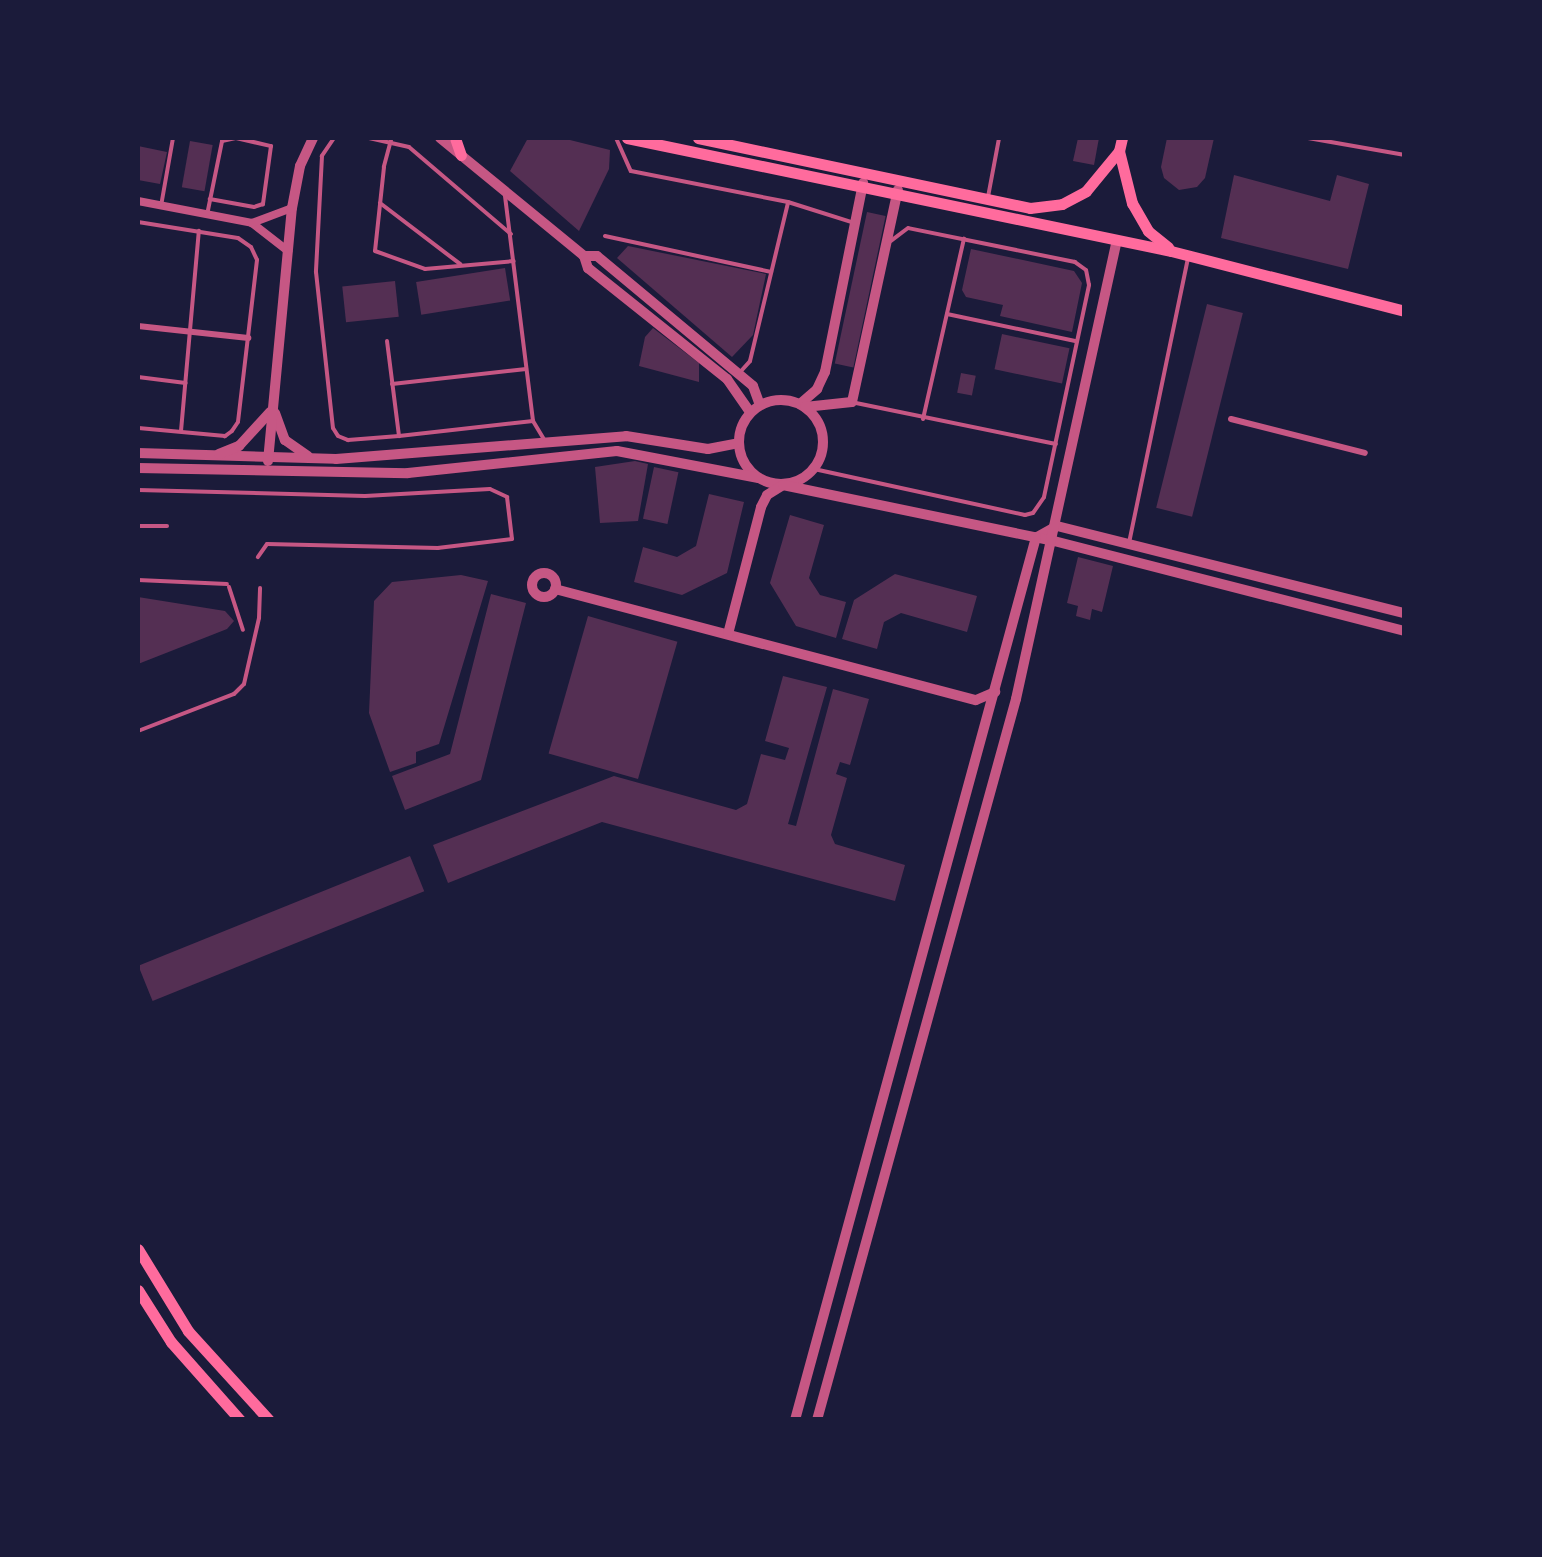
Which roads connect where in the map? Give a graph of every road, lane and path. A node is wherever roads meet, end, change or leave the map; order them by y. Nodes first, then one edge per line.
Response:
1 (173, 138) edge
2 (313, 138) edge
3 (334, 138) edge
4 (369, 138) edge
5 (440, 138) edge
6 (455, 138) edge
7 (616, 138) edge
8 (626, 138) edge
9 (698, 138) edge
10 (999, 138) edge
11 (1122, 138) edge
12 (1308, 138) edge
13 (392, 140) junction
14 (1119, 152) junction
15 (461, 155) junction
16 (1404, 155) edge
17 (866, 172) junction
18 (901, 180) junction
19 (863, 186) junction
20 (504, 192) junction
21 (897, 194) junction
22 (210, 199) junction
23 (988, 199) junction
24 (138, 202) edge
25 (788, 202) junction
26 (380, 204) junction
27 (160, 206) junction
28 (292, 208) junction
29 (207, 214) junction
30 (138, 223) edge
31 (252, 223) junction
32 (856, 225) junction
33 (199, 231) junction
34 (511, 234) junction
35 (604, 236) dead end
36 (964, 239) junction
37 (1118, 241) junction
38 (885, 249) junction
39 (1171, 250) junction
40 (288, 252) junction
41 (1189, 255) junction
42 (584, 256) junction
43 (514, 261) junction
44 (461, 265) junction
45 (772, 272) junction
46 (1404, 311) edge
47 (947, 314) junction
48 (138, 326) edge
49 (190, 332) junction
50 (248, 338) junction
51 (387, 341) dead end
52 (1076, 341) junction
53 (527, 369) junction
54 (738, 374) junction
55 (138, 377) edge
56 (186, 383) junction
57 (392, 384) junction
58 (852, 402) junction
59 (802, 405) junction
60 (273, 407) junction
61 (755, 409) junction
62 (924, 418) junction
63 (1232, 419) dead end
64 (533, 420) junction
65 (138, 428) edge
66 (180, 432) junction
67 (399, 436) junction
68 (545, 442) junction
69 (738, 443) junction
70 (1056, 444) junction
71 (138, 453) edge
72 (1364, 454) dead end
73 (214, 457) junction
74 (268, 458) junction
75 (314, 459) junction
76 (138, 468) edge
77 (814, 468) junction
78 (267, 472) junction
79 (758, 478) junction
80 (783, 485) junction
81 (138, 490) edge
82 (138, 526) edge
83 (167, 526) dead end
84 (1058, 526) junction
85 (1036, 537) junction
86 (1054, 541) junction
87 (1129, 543) junction
88 (258, 557) dead end
89 (138, 580) edge
90 (260, 588) dead end
91 (555, 588) dead end
92 (1404, 613) edge
93 (243, 630) dead end
94 (1404, 630) edge
95 (728, 634) junction
96 (995, 692) junction
97 (138, 732) edge
98 (138, 1249) edge
99 (138, 1290) edge
100 (240, 1420) edge
101 (269, 1420) edge
102 (795, 1420) edge
103 (817, 1420) edge

1 - 27 lane
2 - 28 street
3 - 67 lane
4 - 13 lane
5 - 15 street
6 - 15 main road
7 - 25 lane
8 - 19 main road
9 - 17 main road
10 - 23 lane
11 - 14 main road
12 - 16 lane
13 - 26 lane
13 - 34 lane
14 - 23 main road
14 - 39 main road
15 - 20 street
17 - 18 main road
17 - 19 street
18 - 21 street
18 - 23 main road
19 - 21 main road
19 - 32 street
20 - 34 lane
20 - 42 street
21 - 37 main road
21 - 38 street
22 - 22 lane
22 - 29 lane
24 - 27 street
25 - 32 lane
25 - 45 lane
26 - 44 lane
26 - 44 lane
27 - 29 street
28 - 31 street
28 - 40 street
29 - 31 street
30 - 33 lane
31 - 40 street
32 - 59 street
33 - 49 lane
33 - 50 lane
34 - 43 lane
35 - 45 lane
36 - 38 lane
36 - 47 lane
36 - 52 lane
37 - 39 main road
37 - 84 street
38 - 58 street
39 - 41 main road
40 - 60 street
41 - 46 main road
41 - 87 lane
42 - 54 street
42 - 61 street
43 - 44 lane
43 - 53 lane
45 - 54 lane
47 - 52 lane
47 - 62 lane
48 - 49 street
49 - 50 street
49 - 56 lane
50 - 66 lane
51 - 57 lane
52 - 70 lane
53 - 57 lane
53 - 64 lane
54 - 61 street
55 - 56 lane
56 - 66 lane
57 - 67 lane
58 - 59 street
58 - 62 lane
59 - 61 street
59 - 77 street
60 - 73 street
60 - 74 street
60 - 75 street
61 - 69 street
62 - 70 lane
63 - 72 street
64 - 67 lane
64 - 68 lane
65 - 66 lane
68 - 69 street
68 - 75 street
69 - 79 street
70 - 77 lane
71 - 73 street
73 - 74 street
74 - 75 street
74 - 78 street
76 - 78 street
77 - 80 street
78 - 79 street
79 - 80 street
80 - 85 street
80 - 95 street
81 - 88 lane
82 - 83 lane
84 - 85 street
84 - 86 street
84 - 87 street
85 - 86 street
85 - 96 street
86 - 94 street
86 - 103 street
87 - 92 street
89 - 93 lane
90 - 97 lane
91 - 95 street
95 - 96 street
96 - 102 street
98 - 101 main road
99 - 100 main road

